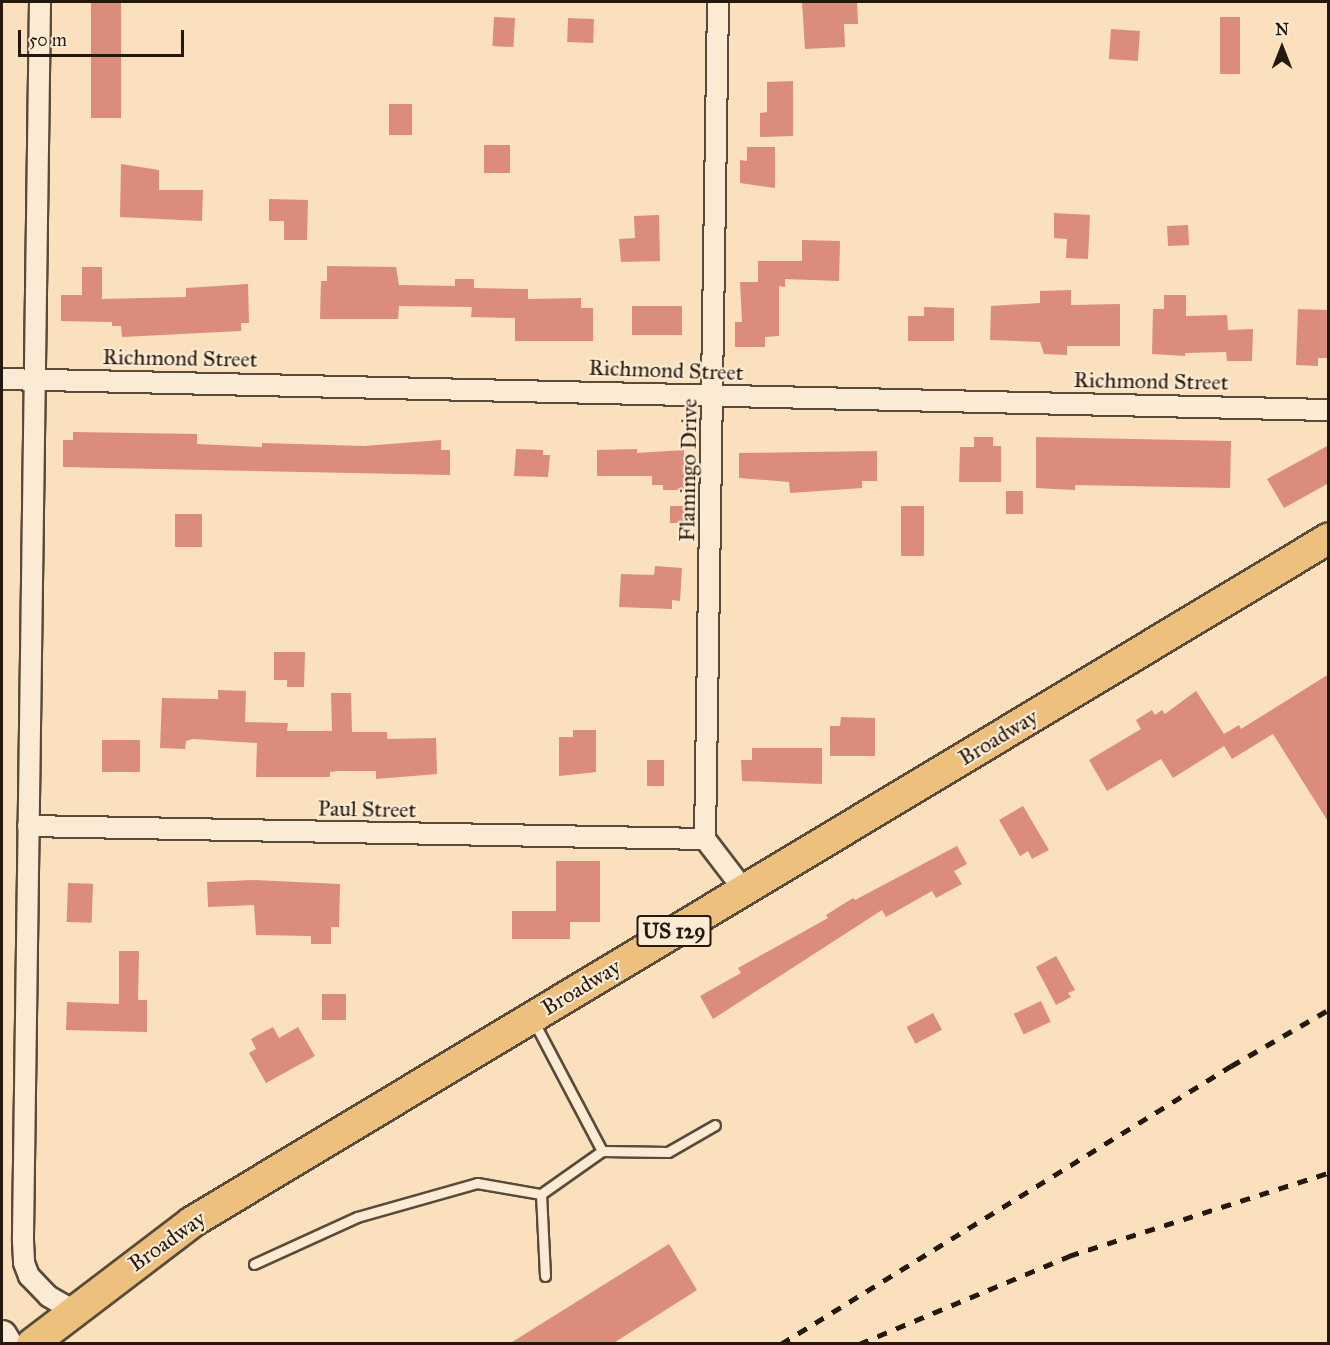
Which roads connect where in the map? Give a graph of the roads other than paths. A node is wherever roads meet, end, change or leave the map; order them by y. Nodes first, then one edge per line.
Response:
1 (40, 2) edge
2 (718, 2) edge
3 (2, 379) edge
4 (35, 380) junction
5 (713, 396) junction
6 (1329, 410) edge
7 (1329, 539) edge
8 (28, 826) junction
9 (705, 839) junction
10 (744, 890) junction
11 (531, 1018) junction
12 (715, 1125) dead end
13 (602, 1151) junction
14 (540, 1194) junction
15 (254, 1264) dead end
16 (545, 1276) dead end
17 (72, 1310) junction
18 (2, 1334) edge
19 (8, 1344) edge
20 (32, 1344) edge

1 - 4 street
2 - 5 street, Flamingo Drive
3 - 4 street, Richmond Street
4 - 5 street, Richmond Street
4 - 8 street
5 - 6 street, Richmond Street
5 - 9 street, Flamingo Drive
7 - 10 main road, Broadway / US 129
8 - 9 street, Paul Street
8 - 17 street
9 - 10 street
10 - 11 main road, Broadway / US 129
11 - 13 lane
11 - 17 main road, Broadway / US 129
12 - 13 lane
13 - 14 lane
14 - 15 lane
14 - 16 lane
17 - 20 main road, Broadway / US 129
18 - 19 street

